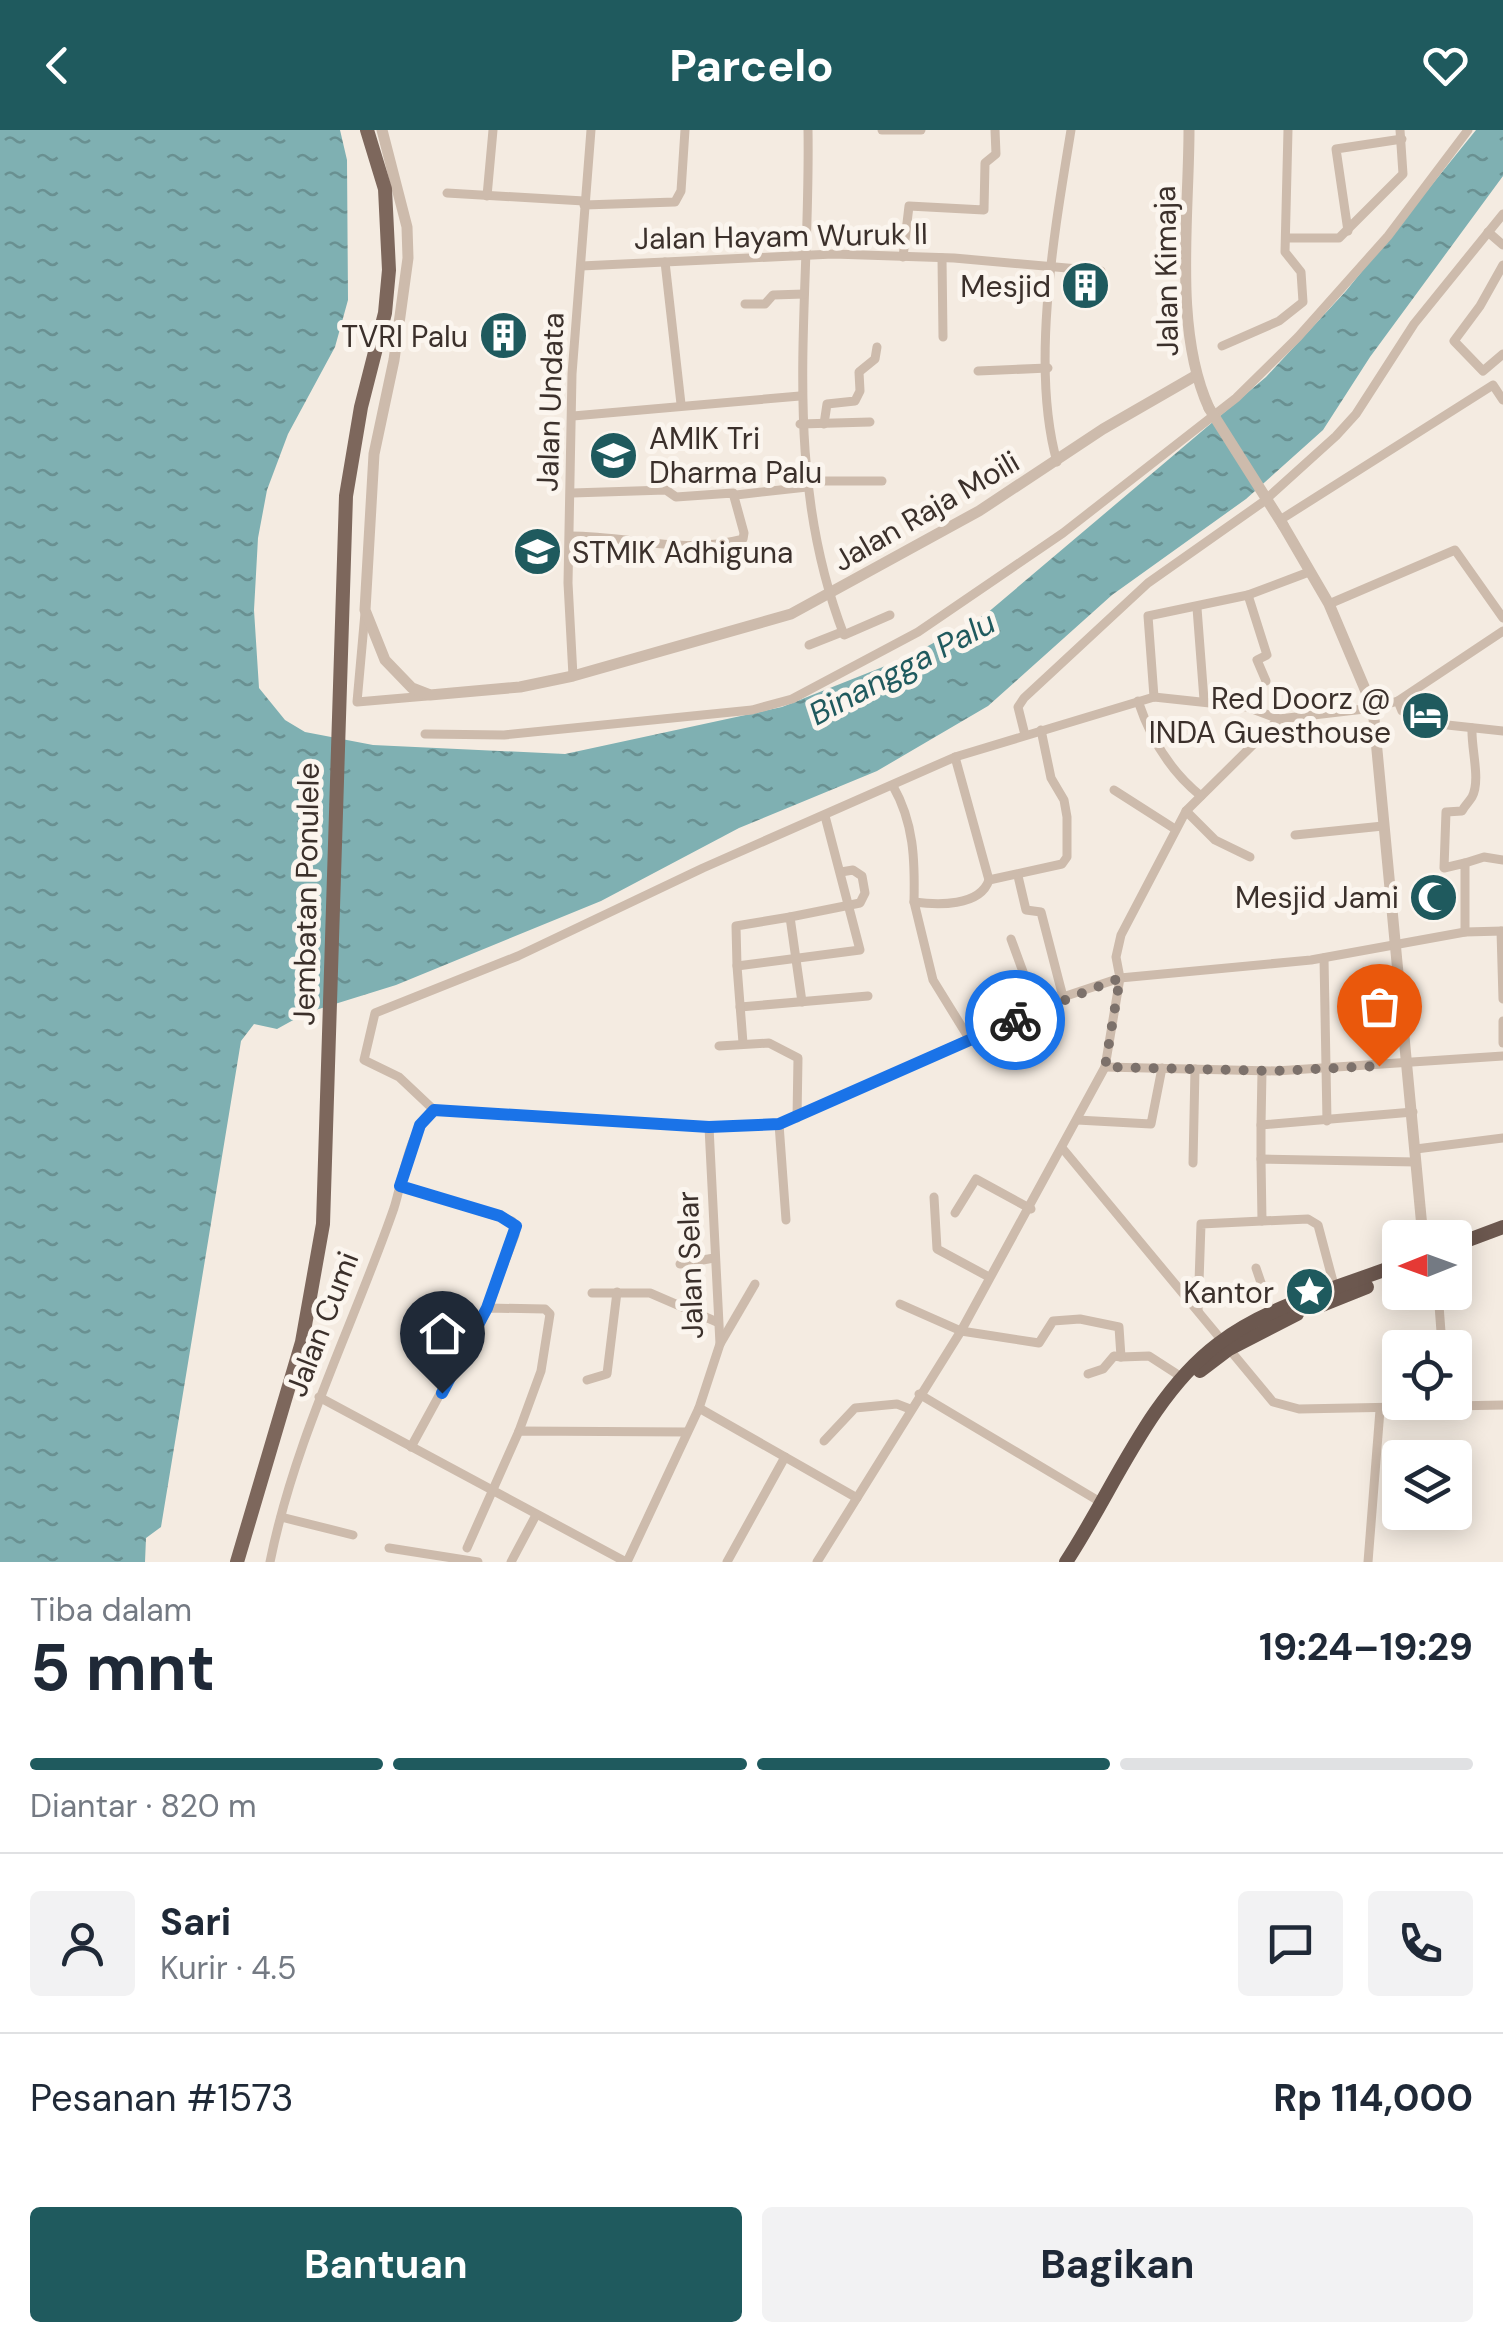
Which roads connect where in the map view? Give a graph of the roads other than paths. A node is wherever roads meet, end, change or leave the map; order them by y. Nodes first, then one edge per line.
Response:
1 (367, 130) edge
2 (382, 130) edge
3 (493, 130) edge
4 (591, 130) edge
5 (685, 130) edge
6 (808, 130) edge
7 (882, 130) edge
8 (921, 130) edge
9 (996, 130) edge
10 (1071, 130) edge
11 (1180, 130) edge
12 (1189, 130) edge
13 (1288, 130) edge
14 (1468, 130) edge
15 (1401, 135) edge
16 (1404, 174) junction
17 (1420, 192) junction
18 (447, 194) dead end
19 (487, 196) junction
20 (584, 203) junction
21 (1503, 214) edge
22 (1348, 231) junction
23 (1488, 232) junction
24 (1286, 238) junction
25 (1503, 245) edge
26 (804, 257) junction
27 (904, 257) junction
28 (942, 258) junction
29 (665, 262) junction
30 (1503, 265) edge
31 (581, 266) junction
32 (1050, 267) junction
33 (1102, 271) dead end
34 (804, 294) junction
35 (745, 304) dead end
36 (942, 337) dead end
37 (1222, 346) dead end
38 (877, 347) dead end
39 (1503, 354) edge
40 (1048, 368) junction
41 (978, 372) dead end
42 (1482, 372) junction
43 (1194, 376) junction
44 (1493, 386) junction
45 (800, 396) junction
46 (1503, 400) edge
47 (682, 404) junction
48 (573, 416) junction
49 (870, 422) dead end
50 (800, 424) junction
51 (824, 424) junction
52 (1057, 462) junction
53 (882, 480) dead end
54 (806, 484) junction
55 (572, 492) junction
56 (736, 495) junction
57 (1282, 523) junction
58 (570, 536) junction
59 (1309, 572) junction
60 (1248, 595) junction
61 (829, 597) junction
62 (1329, 604) junction
63 (1197, 608) junction
64 (365, 610) junction
65 (890, 616) dead end
66 (1503, 618) edge
67 (1503, 631) edge
68 (842, 632) junction
69 (809, 646) dead end
70 (573, 676) junction
71 (1266, 681) dead end
72 (430, 696) junction
73 (1154, 697) junction
74 (1138, 700) junction
75 (1204, 700) junction
76 (1398, 701) junction
77 (1374, 708) junction
78 (1279, 718) junction
79 (1472, 728) junction
80 (1042, 730) junction
81 (1503, 731) edge
82 (425, 734) dead end
83 (1025, 735) junction
84 (955, 757) junction
85 (893, 786) junction
86 (1114, 790) dead end
87 (1201, 796) junction
88 (1185, 812) junction
89 (825, 816) junction
90 (1383, 826) junction
91 (1176, 827) junction
92 (1295, 836) dead end
93 (1250, 856) dead end
94 (1503, 860) edge
95 (1465, 864) junction
96 (840, 872) junction
97 (1018, 876) junction
98 (989, 880) junction
99 (914, 902) junction
100 (850, 907) junction
101 (790, 917) junction
102 (1502, 931) edge
103 (1466, 932) junction
104 (1011, 939) dead end
105 (1394, 943) junction
106 (1324, 958) junction
107 (796, 960) junction
108 (737, 966) junction
109 (1120, 978) junction
110 (868, 996) dead end
111 (1063, 997) junction
112 (1503, 998) edge
113 (802, 1002) junction
114 (740, 1008) junction
115 (1037, 1010) junction
116 (1503, 1021) edge
117 (970, 1040) junction
118 (742, 1043) junction
119 (1503, 1043) edge
120 (719, 1046) dead end
121 (1503, 1056) edge
122 (1406, 1064) junction
123 (1105, 1067) junction
124 (1162, 1068) junction
125 (1195, 1069) junction
126 (1324, 1069) junction
127 (1262, 1071) junction
128 (434, 1110) junction
129 (1413, 1112) junction
130 (797, 1118) junction
131 (1077, 1120) junction
132 (1327, 1121) junction
133 (779, 1124) junction
134 (1260, 1124) junction
135 (709, 1127) junction
136 (1503, 1138) edge
137 (1063, 1149) junction
138 (1416, 1155) junction
139 (1261, 1158) junction
140 (1193, 1163) dead end
141 (400, 1186) junction
142 (934, 1197) dead end
143 (1031, 1209) junction
144 (955, 1214) dead end
145 (786, 1220) dead end
146 (1421, 1220) edge
147 (1262, 1221) junction
148 (1503, 1227) edge
149 (1472, 1239) edge
150 (714, 1258) junction
151 (680, 1264) dead end
152 (1256, 1268) dead end
153 (1382, 1271) edge
154 (990, 1276) junction
155 (1382, 1280) edge
156 (755, 1284) dead end
157 (1335, 1289) junction
158 (617, 1292) junction
159 (592, 1293) dead end
160 (900, 1304) dead end
161 (487, 1308) junction
162 (1198, 1311) junction
163 (1272, 1315) junction
164 (717, 1322) junction
165 (961, 1331) junction
166 (720, 1344) junction
167 (1226, 1345) junction
168 (1121, 1357) junction
169 (1088, 1374) dead end
170 (1183, 1378) junction
171 (587, 1380) dead end
172 (919, 1394) junction
173 (319, 1397) junction
174 (1500, 1407) edge
175 (699, 1408) junction
176 (910, 1409) junction
177 (1380, 1410) junction
178 (519, 1430) junction
179 (688, 1432) junction
180 (824, 1441) dead end
181 (411, 1448) junction
182 (786, 1457) junction
183 (490, 1490) junction
184 (857, 1498) junction
185 (1102, 1503) junction
186 (536, 1515) junction
187 (281, 1517) junction
188 (354, 1535) dead end
189 (389, 1548) dead end
190 (467, 1548) dead end
191 (237, 1562) edge
192 (270, 1562) edge
193 (478, 1562) edge
194 (512, 1562) edge
195 (626, 1562) edge
196 (727, 1562) edge
197 (818, 1562) edge
198 (1066, 1562) edge
199 (1076, 1562) edge
200 (1368, 1562) edge

1 - 191 main road, Jembatan Ponulele
2 - 64 street
3 - 19 street
4 - 20 street, Jalan Undata
5 - 20 street
6 - 26 street
7 - 8 street
9 - 27 street
10 - 32 street
11 - 12 street
12 - 43 street, Jalan Kimaja
13 - 24 street
14 - 17 street
15 - 16 street
15 - 22 street
16 - 17 street
16 - 22 street
17 - 82 street
18 - 19 street
19 - 20 street
20 - 31 street, Jalan Undata
21 - 23 street
22 - 24 street
23 - 25 street
23 - 83 street
24 - 37 street
26 - 27 street, Jalan Hayam Wuruk II
26 - 29 street, Jalan Hayam Wuruk II
26 - 34 street
27 - 28 street, Jalan Hayam Wuruk II
28 - 32 street, Jalan Hayam Wuruk II
28 - 36 street
29 - 31 street, Jalan Hayam Wuruk II
29 - 47 street
30 - 42 street
31 - 48 street, Jalan Undata
32 - 33 street, Jalan Hayam Wuruk II
32 - 40 street
34 - 35 street
34 - 45 street
38 - 51 street
39 - 42 street
40 - 41 street
40 - 52 street
42 - 44 street
43 - 52 street, Jalan Raja Moili
43 - 57 street, Jalan Kimaja, bridge
44 - 46 street
44 - 57 street
45 - 47 street
45 - 50 street
47 - 48 street
48 - 55 street, Jalan Undata
49 - 51 street
50 - 51 street
50 - 54 street
52 - 61 street, Jalan Raja Moili
53 - 54 street
54 - 56 street
54 - 61 street
55 - 56 street
55 - 58 street, Jalan Undata
56 - 58 street
57 - 59 street, Jalan Kimaja
58 - 70 street, Jalan Undata
59 - 60 street
59 - 62 street, Jalan Kimaja
60 - 63 street
60 - 71 street
61 - 68 street
61 - 70 street, Jalan Raja Moili
62 - 66 street
62 - 77 street, Jalan Kimaja
63 - 73 street
63 - 75 street
64 - 72 street
64 - 72 street
65 - 68 street
67 - 76 street
68 - 69 street
70 - 72 street, Jalan Raja Moili
73 - 74 street
73 - 75 street
74 - 80 street
74 - 87 street
75 - 78 street
76 - 77 street
76 - 79 street
77 - 78 street
77 - 90 street, Jalan Kimaja
78 - 87 street
79 - 81 street
79 - 95 street
80 - 83 street
80 - 97 street
83 - 84 street
84 - 85 street
84 - 98 street
85 - 89 street
85 - 99 street
86 - 91 street
87 - 88 street
88 - 91 street
88 - 93 street
89 - 96 street
89 - 128 street
90 - 92 street
90 - 105 street, Jalan Kimaja
91 - 109 street
94 - 95 street
95 - 103 street
96 - 100 street
96 - 100 street
97 - 98 street
97 - 111 street
98 - 99 street
99 - 117 street
100 - 101 street
100 - 107 street
101 - 107 street
101 - 108 street
102 - 103 street
102 - 112 street
103 - 105 street
104 - 115 street
105 - 106 street
105 - 122 street, Jalan Kimaja
106 - 109 street
106 - 126 street
107 - 108 street
107 - 113 street
108 - 114 street
109 - 111 street
109 - 123 street
110 - 113 street
111 - 115 street
113 - 114 street
114 - 118 street
115 - 117 street
116 - 119 street
117 - 130 street
118 - 120 street
118 - 130 street
121 - 122 street
122 - 126 street
122 - 129 street, Jalan Kimaja
123 - 124 street
123 - 131 street
124 - 125 street
124 - 131 street
125 - 127 street
125 - 140 street
126 - 127 street
126 - 132 street
127 - 134 street
128 - 135 street
128 - 141 street, Jalan Cumi
129 - 132 street
129 - 138 street, Jalan Kimaja
130 - 133 street
131 - 137 street
132 - 134 street
133 - 135 street
133 - 145 street
134 - 139 street
135 - 150 street, Jalan Selar
136 - 138 street
137 - 143 street
137 - 162 street
138 - 139 street
138 - 146 street, Jalan Kimaja
139 - 147 street
141 - 161 street
141 - 173 street, Jalan Cumi
142 - 154 street
143 - 144 street
143 - 154 street
147 - 157 street
147 - 162 street
148 - 149 highway
150 - 151 street
150 - 164 street, Jalan Selar
152 - 163 street
153 - 157 highway
154 - 165 street
155 - 167 highway
156 - 166 street
157 - 163 highway
158 - 159 street
158 - 164 street
158 - 171 street
160 - 165 street
161 - 178 street
161 - 181 street
162 - 167 street
163 - 167 highway
164 - 166 street, Jalan Selar
165 - 168 street
165 - 172 street
166 - 175 street, Jalan Selar
167 - 170 highway
167 - 177 street
167 - 199 highway
168 - 169 street
168 - 170 street
170 - 185 highway
172 - 176 street
172 - 185 street
173 - 181 street
173 - 187 street, Jalan Cumi
174 - 177 street
175 - 179 street, Jalan Selar
175 - 182 street
176 - 180 street
176 - 184 street
177 - 200 street
178 - 179 street
178 - 183 street
179 - 195 street, Jalan Selar
181 - 183 street
182 - 184 street
182 - 196 street
183 - 186 street
183 - 190 street
184 - 197 street
185 - 198 highway
186 - 194 street
186 - 195 street
187 - 188 street
187 - 192 street, Jalan Cumi
189 - 193 street

